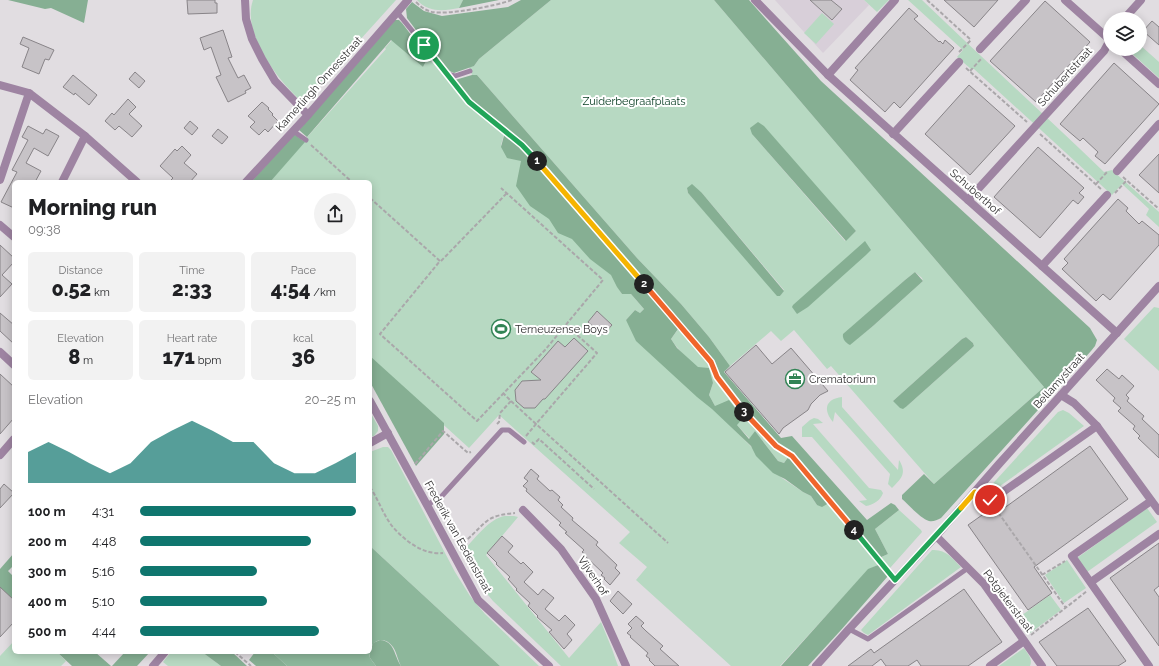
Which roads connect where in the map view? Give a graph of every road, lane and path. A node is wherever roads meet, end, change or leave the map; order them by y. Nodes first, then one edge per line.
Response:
1 (245, 0) edge
2 (408, 0) edge
3 (414, 0) edge
4 (512, 0) edge
5 (755, 0) edge
6 (896, 0) edge
7 (927, 0) edge
8 (1026, 0) edge
9 (1065, 0) edge
10 (1141, 0) edge
11 (397, 12) junction
12 (1130, 12) edge
13 (1103, 34) edge
14 (971, 40) junction
15 (980, 48) junction
16 (1103, 52) edge
17 (1128, 56) edge
18 (959, 62) junction
19 (470, 71) dead end
20 (970, 72) junction
21 (447, 74) junction
22 (828, 76) junction
23 (1159, 84) edge
24 (0, 85) edge
25 (29, 93) junction
26 (308, 115) junction
27 (1159, 124) edge
28 (1034, 128) junction
29 (293, 131) junction
30 (893, 134) junction
31 (85, 136) junction
32 (306, 140) joint
33 (1117, 171) junction
34 (0, 180) edge
35 (63, 180) edge
36 (135, 180) edge
37 (248, 180) edge
38 (350, 180) edge
39 (1127, 180) junction
40 (1096, 184) junction
41 (501, 188) dead end
42 (507, 193) junction
43 (1107, 194) junction
44 (372, 200) edge
45 (968, 200) junction
46 (1159, 209) edge
47 (0, 225) edge
48 (12, 235) edge
49 (440, 261) junction
50 (1042, 266) junction
51 (1159, 286) edge
52 (1152, 293) junction
53 (1159, 299) edge
54 (566, 325) junction
55 (1117, 333) junction
56 (0, 352) edge
57 (12, 363) edge
58 (503, 393) junction
59 (1062, 395) junction
60 (511, 401) junction
61 (372, 405) edge
62 (536, 424) junction
63 (1097, 426) junction
64 (494, 427) dead end
65 (388, 434) junction
66 (523, 440) junction
67 (12, 441) edge
68 (372, 442) edge
69 (475, 447) dead end
70 (0, 455) edge
71 (409, 470) junction
72 (594, 489) dead end
73 (975, 492) junction
74 (990, 500) junction
75 (1151, 501) junction
76 (427, 504) junction
77 (524, 510) dead end
78 (1159, 511) edge
79 (1159, 534) edge
80 (936, 536) junction
81 (668, 543) dead end
82 (1072, 556) junction
83 (968, 568) junction
84 (1042, 575) junction
85 (895, 580) junction
86 (1092, 584) junction
87 (1066, 608) junction
88 (849, 629) junction
89 (1024, 641) junction
90 (164, 654) edge
91 (237, 654) edge
92 (156, 665) edge
93 (251, 666) edge
94 (549, 666) edge
95 (626, 666) edge
96 (816, 666) edge
97 (990, 666) edge
98 (1041, 666) edge
99 (1149, 666) edge

1 - 26 street
2 - 11 street, Kamerlingh Onnesstraat
3 - 4 path
5 - 22 street, Schuberthof
6 - 22 street
7 - 14 path
8 - 15 street
9 - 13 street
10 - 12 street
11 - 21 lane
11 - 26 street, Kamerlingh Onnesstraat
14 - 15 path
14 - 18 path
15 - 20 path
16 - 28 street, Schubertstraat
17 - 23 street
18 - 20 path
18 - 30 street
19 - 21 lane
20 - 28 path
21 - 85 path
22 - 30 street, Schuberthof
24 - 25 street
25 - 31 street
25 - 34 street
26 - 29 street, Kamerlingh Onnesstraat
27 - 33 street
28 - 40 path
28 - 45 street, Schubertstraat
29 - 32 lane
29 - 37 street, Kamerlingh Onnesstraat
30 - 45 street, Schuberthof
31 - 35 street
31 - 36 street
32 - 38 path
33 - 39 path
33 - 40 path
39 - 43 path
39 - 46 path
40 - 43 path
41 - 42 path
42 - 49 path
42 - 54 path
43 - 50 street
44 - 49 path
45 - 50 street, Schuberthof
47 - 48 street
49 - 58 path
50 - 55 street, Schuberthof
51 - 52 street, Bellamystraat
52 - 53 street
52 - 55 street, Bellamystraat
54 - 58 path
54 - 62 path
55 - 59 street, Bellamystraat
56 - 57 street
58 - 60 path
59 - 63 street
59 - 73 street, Bellamystraat
60 - 62 path
60 - 64 path
61 - 65 street, Frederik van Eedenstraat
62 - 66 path
62 - 81 path
63 - 74 street
63 - 75 street
65 - 68 street
65 - 71 street, Frederik van Eedenstraat
66 - 72 path
66 - 76 lane
67 - 70 street
69 - 71 path
71 - 76 street, Frederik van Eedenstraat
73 - 74 street
73 - 80 street, Bellamystraat
74 - 84 path
75 - 78 street
75 - 82 street
76 - 94 street, Frederik van Eedenstraat
77 - 95 street, Vijverhof
79 - 86 street
80 - 83 street, Potgieterstraat
80 - 85 street, Bellamystraat
82 - 84 path
82 - 86 street
83 - 88 lane
83 - 89 street, Potgieterstraat
84 - 87 path
85 - 88 street, Bellamystraat
86 - 87 path
86 - 99 street
87 - 89 path
88 - 96 street, Bellamystraat
89 - 97 street
89 - 98 street, Potgieterstraat
90 - 92 street
91 - 93 path

